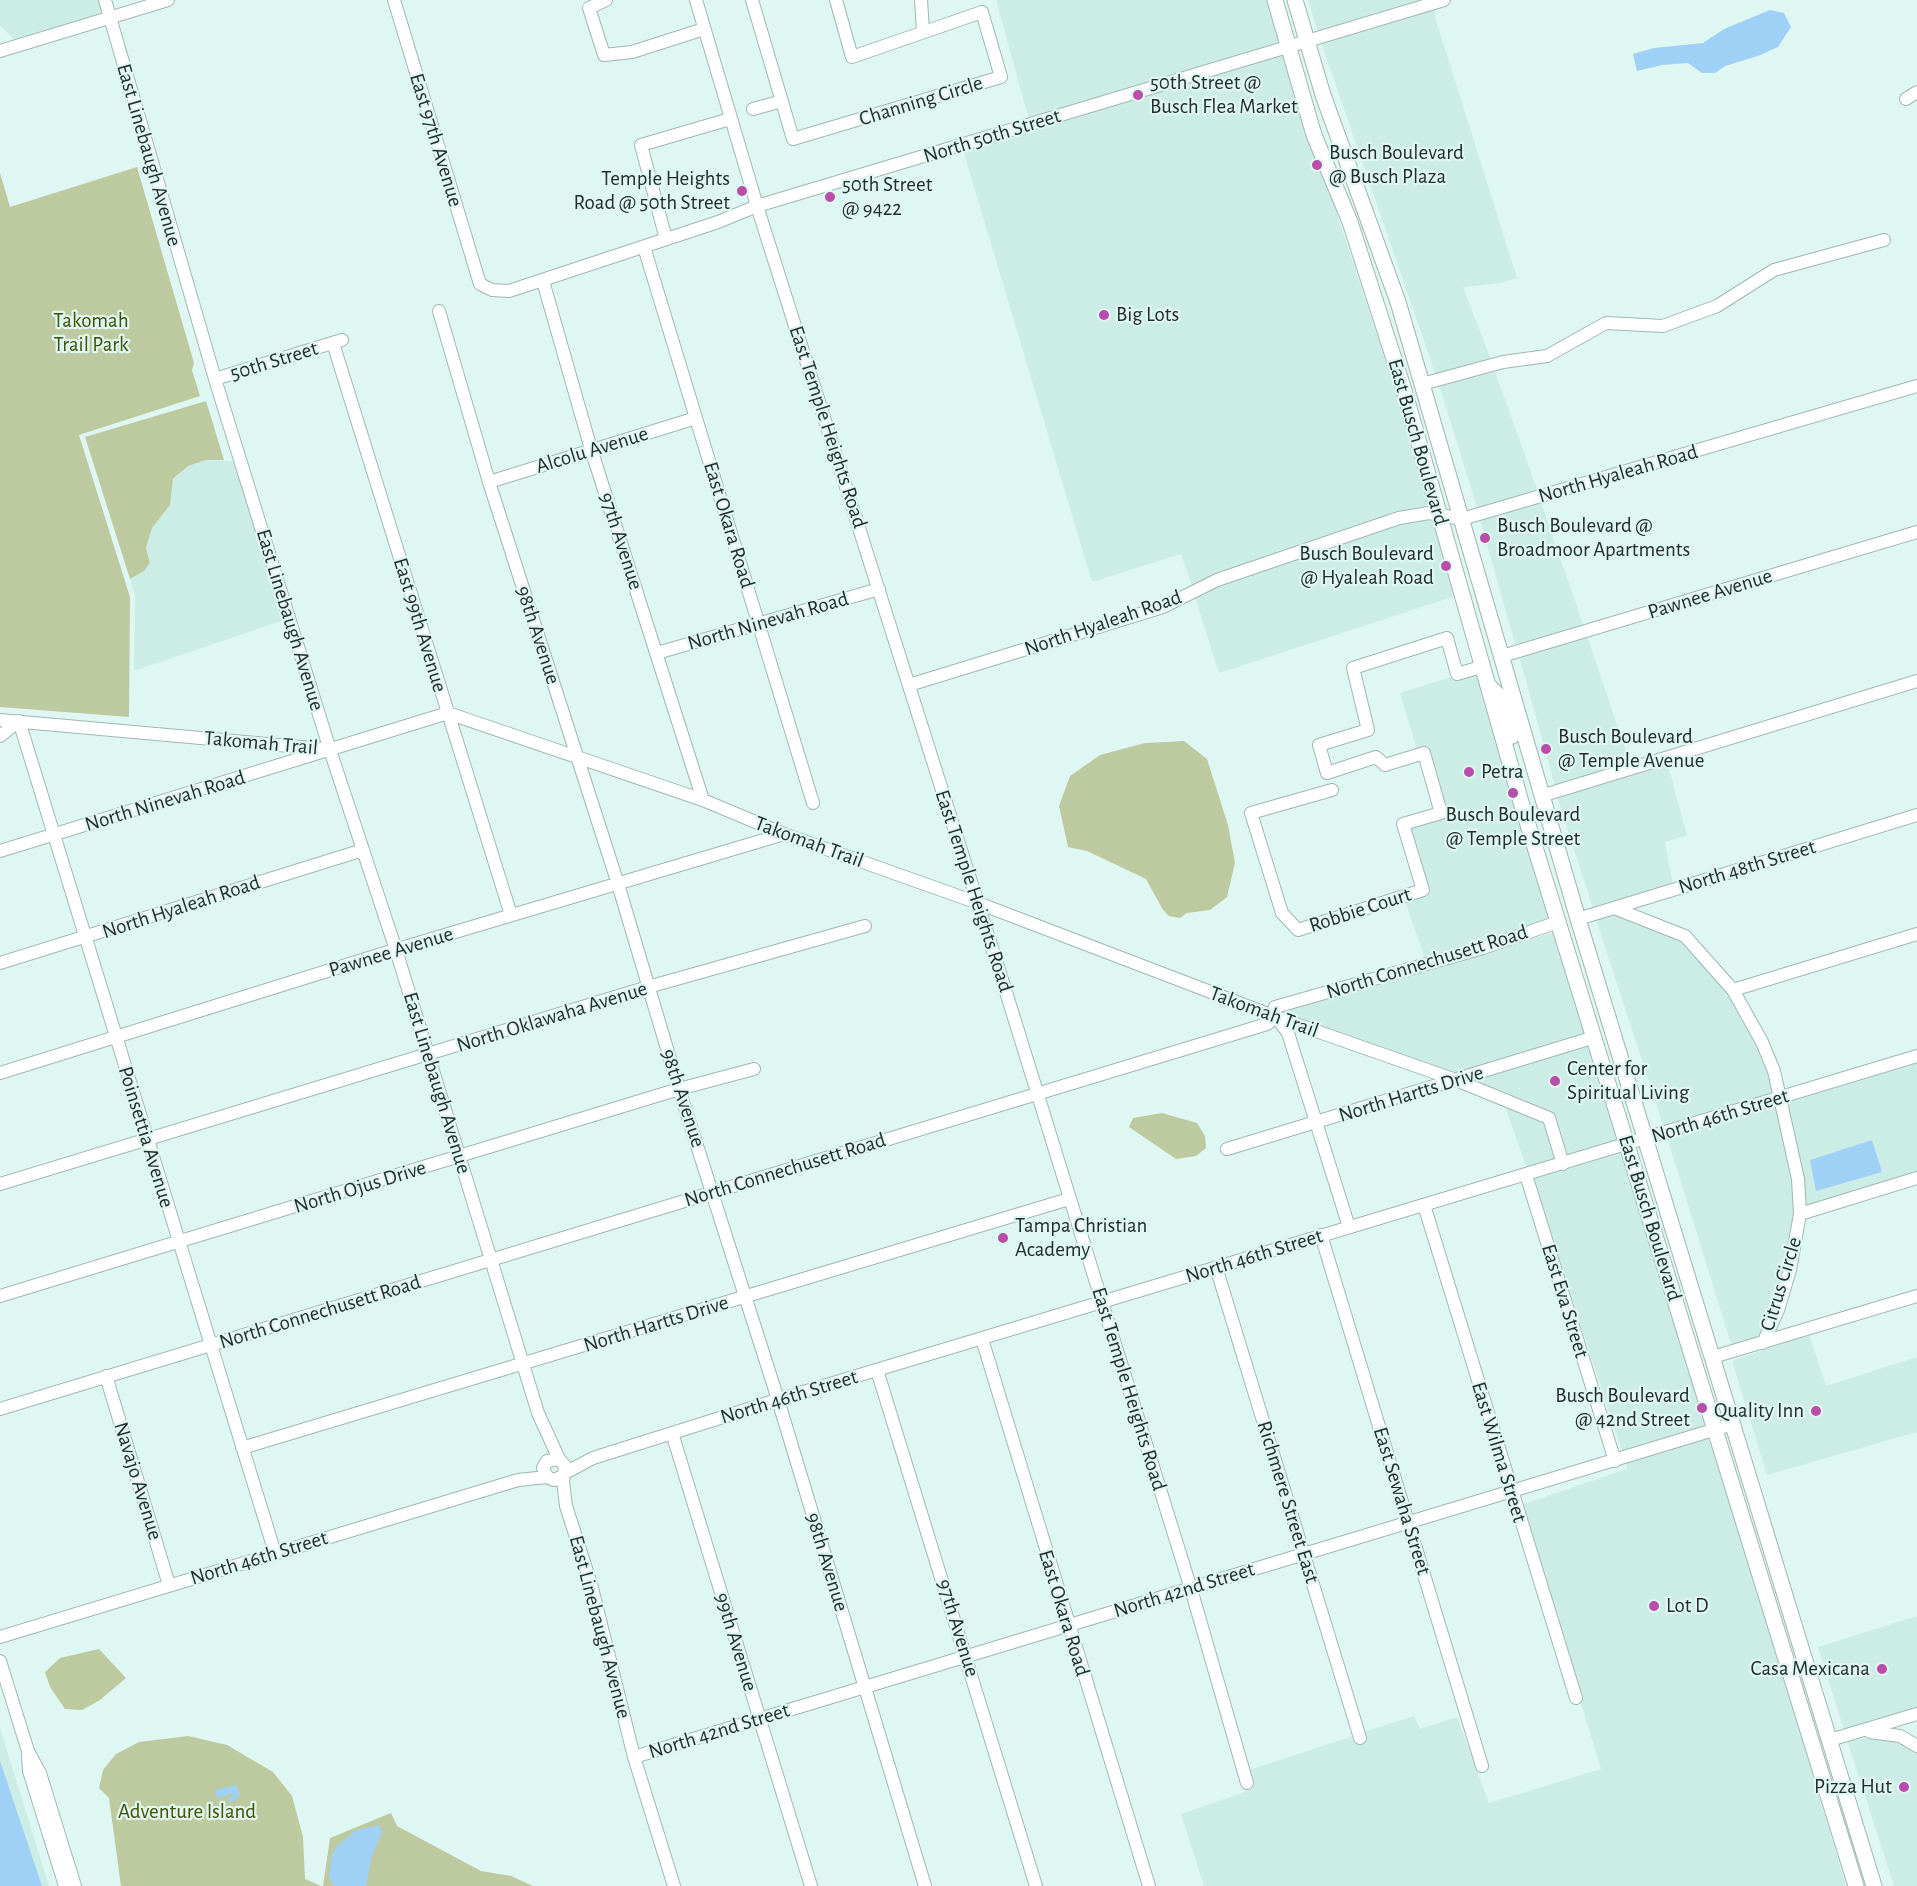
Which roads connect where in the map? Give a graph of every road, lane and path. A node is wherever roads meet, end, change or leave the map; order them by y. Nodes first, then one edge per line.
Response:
1 (105, 0) edge
2 (168, 0) edge
3 (394, 0) edge
4 (606, 0) edge
5 (696, 0) edge
6 (752, 0) edge
7 (836, 0) edge
8 (921, 0) edge
9 (1275, 0) edge
10 (1296, 0) edge
11 (1444, 0) edge
12 (110, 18) junction
13 (704, 29) junction
14 (923, 32) junction
15 (1307, 41) junction
16 (1288, 47) junction
17 (0, 51) edge
18 (782, 101) junction
19 (753, 109) dead end
20 (730, 118) junction
21 (757, 206) junction
22 (1350, 222) junction
23 (666, 239) junction
24 (1884, 240) dead end
25 (644, 247) junction
26 (478, 280) joint
27 (543, 281) junction
28 (1398, 302) junction
29 (439, 311) dead end
30 (338, 342) joint
31 (215, 379) junction
32 (1422, 384) junction
33 (1917, 386) edge
34 (696, 418) junction
35 (591, 449) junction
36 (489, 482) junction
37 (1439, 514) junction
38 (1462, 519) junction
39 (1917, 532) edge
40 (879, 589) junction
41 (759, 622) junction
42 (657, 653) junction
43 (1502, 656) junction
44 (1481, 667) junction
45 (1917, 681) edge
46 (1486, 684) junction
47 (909, 686) junction
48 (448, 712) junction
49 (0, 720) edge
50 (19, 721) junction
51 (0, 736) edge
52 (330, 750) junction
53 (576, 755) junction
54 (1332, 790) dead end
55 (1541, 796) junction
56 (703, 800) junction
57 (1521, 802) junction
58 (813, 803) dead end
59 (1917, 815) edge
60 (784, 834) junction
61 (53, 836) junction
62 (363, 850) junction
63 (0, 851) edge
64 (618, 884) junction
65 (1572, 899) junction
66 (978, 903) junction
67 (1614, 908) junction
68 (511, 915) junction
69 (1578, 919) junction
70 (1558, 922) junction
71 (865, 926) dead end
72 (1917, 934) edge
73 (84, 938) junction
74 (396, 950) junction
75 (0, 963) edge
76 (648, 987) junction
77 (1733, 990) junction
78 (1606, 1008) junction
79 (1276, 1017) junction
80 (115, 1037) junction
81 (1595, 1037) junction
82 (428, 1054) junction
83 (1917, 1056) edge
84 (754, 1069) dead end
85 (0, 1072) edge
86 (1455, 1080) junction
87 (679, 1089) junction
88 (1037, 1094) junction
89 (1780, 1098) junction
90 (1317, 1123) junction
91 (1647, 1138) junction
92 (147, 1140) junction
93 (1628, 1144) junction
94 (1227, 1149) dead end
95 (459, 1157) junction
96 (1563, 1164) junction
97 (1526, 1175) junction
98 (1917, 1178) edge
99 (0, 1184) edge
100 (713, 1192) junction
101 (1069, 1199) junction
102 (1424, 1205) junction
103 (1800, 1214) junction
104 (1348, 1227) junction
105 (1321, 1235) junction
106 (179, 1242) junction
107 (490, 1260) junction
108 (1216, 1268) junction
109 (0, 1296) edge
110 (1917, 1296) edge
111 (745, 1297) junction
112 (1102, 1302) junction
113 (982, 1339) junction
114 (1763, 1343) junction
115 (210, 1345) junction
116 (1713, 1358) junction
117 (522, 1364) junction
118 (877, 1370) junction
119 (106, 1376) junction
120 (777, 1400) junction
121 (0, 1409) edge
122 (1733, 1424) junction
123 (1715, 1430) junction
124 (672, 1433) junction
125 (242, 1448) junction
126 (592, 1458) junction
127 (1615, 1461) junction
128 (551, 1467) junction
129 (564, 1474) junction
130 (1512, 1492) junction
131 (566, 1506) junction
132 (1408, 1523) junction
133 (275, 1553) junction
134 (1305, 1553) junction
135 (169, 1586) junction
136 (1191, 1589) junction
137 (1068, 1625) junction
138 (0, 1637) edge
139 (1781, 1639) junction
140 (967, 1657) junction
141 (0, 1661) edge
142 (866, 1686) junction
143 (1576, 1698) dead end
144 (1917, 1714) edge
145 (759, 1720) junction
146 (1850, 1734) junction
147 (1359, 1738) dead end
148 (1830, 1740) junction
149 (1917, 1746) edge
150 (27, 1751) junction
151 (634, 1757) junction
152 (1482, 1766) dead end
153 (1247, 1783) dead end
154 (65, 1886) edge
155 (75, 1886) edge
156 (674, 1886) edge
157 (811, 1886) edge
158 (925, 1886) edge
159 (1036, 1886) edge
160 (1149, 1886) edge
161 (1856, 1886) edge
162 (1874, 1886) edge

1 - 12 street, East Linebaugh Avenue
2 - 12 street
3 - 26 street, East 97th Avenue
4 - 13 street
5 - 13 street, East Temple Heights Road
6 - 18 street
7 - 14 street, Channing Circle
8 - 14 street
9 - 16 main road, East Busch Boulevard
10 - 15 main road, East Busch Boulevard
11 - 15 street, North 50th Street
12 - 17 street
12 - 31 street, East Linebaugh Avenue
13 - 20 street, East Temple Heights Road
14 - 18 street, Channing Circle
15 - 16 street, North 50th Street
15 - 28 main road, East Busch Boulevard
16 - 21 street, North 50th Street
16 - 22 main road, East Busch Boulevard
18 - 19 street
20 - 21 street, East Temple Heights Road
20 - 23 street
21 - 23 street, North 50th Street
21 - 40 street, East Temple Heights Road
22 - 28 main road
22 - 37 main road, East Busch Boulevard
23 - 25 street, North 50th Street
24 - 32 street
25 - 27 street, North 50th Street
25 - 34 street, East Okara Road
26 - 27 street, North 50th Street
27 - 35 street, 97th Avenue
28 - 32 main road, East Busch Boulevard
29 - 36 street, 98th Avenue
30 - 31 street, 50th Street
30 - 48 street, East 99th Avenue
31 - 52 street, East Linebaugh Avenue
32 - 38 main road, East Busch Boulevard
33 - 38 street, North Hyaleah Road
34 - 35 street, Alcolu Avenue
34 - 41 street, East Okara Road
35 - 36 street, Alcolu Avenue
35 - 42 street, 97th Avenue
36 - 53 street, 98th Avenue
37 - 38 street, North Hyaleah Road
37 - 44 main road, East Busch Boulevard
37 - 47 street, North Hyaleah Road
38 - 43 main road, East Busch Boulevard
39 - 43 street, Pawnee Avenue
40 - 41 street, North Ninevah Road
40 - 47 street, East Temple Heights Road
41 - 42 street, North Ninevah Road
41 - 58 street, East Okara Road
42 - 56 street, 97th Avenue
43 - 55 main road, East Busch Boulevard
44 - 46 main road, East Busch Boulevard
44 - 54 street, Robbie Court
45 - 55 street
46 - 55 main road
46 - 57 main road, East Busch Boulevard
47 - 66 street, East Temple Heights Road
48 - 52 street, Takomah Trail
48 - 53 street, Takomah Trail
48 - 68 street, East 99th Avenue
49 - 50 street, Takomah Trail
50 - 51 street
50 - 52 street, Takomah Trail
50 - 61 street, Poinsettia Avenue
52 - 61 street, North Ninevah Road
52 - 62 street, East Linebaugh Avenue
53 - 56 street, Takomah Trail
53 - 64 street, 98th Avenue
55 - 65 main road, East Busch Boulevard
56 - 60 street, Takomah Trail
57 - 65 main road
57 - 70 main road, East Busch Boulevard
59 - 67 street, North 48th Street
60 - 64 street, Pawnee Avenue
60 - 66 street, Takomah Trail
61 - 63 street, North Ninevah Road
61 - 73 street, Poinsettia Avenue
62 - 73 street, North Hyaleah Road
62 - 74 street, East Linebaugh Avenue
64 - 68 street, Pawnee Avenue
64 - 76 street, 98th Avenue
65 - 69 main road, East Busch Boulevard
66 - 79 street, Takomah Trail
66 - 88 street, East Temple Heights Road
67 - 69 street, North 48th Street
67 - 77 street, Citrus Circle
68 - 74 street, Pawnee Avenue
69 - 78 main road, East Busch Boulevard
70 - 78 main road
70 - 79 street, North Connechusett Road
70 - 81 main road, East Busch Boulevard
71 - 76 street, North Oklawaha Avenue
72 - 77 street
73 - 75 street, North Hyaleah Road
73 - 80 street, Poinsettia Avenue
74 - 80 street, Pawnee Avenue
74 - 82 street, East Linebaugh Avenue
76 - 82 street, North Oklawaha Avenue
76 - 87 street, 98th Avenue
77 - 89 street, Citrus Circle
78 - 91 main road, East Busch Boulevard
79 - 86 street, Takomah Trail
79 - 88 street, North Connechusett Road
79 - 90 street
80 - 85 street, Pawnee Avenue
80 - 92 street, Poinsettia Avenue
81 - 86 street, North Hartts Drive
81 - 93 main road, East Busch Boulevard
82 - 92 street, North Oklawaha Avenue
82 - 95 street, East Linebaugh Avenue
83 - 89 street, North 46th Street
84 - 87 street, North Ojus Drive
86 - 90 street, North Hartts Drive
86 - 96 street, Takomah Trail
87 - 95 street, North Ojus Drive
87 - 100 street, 98th Avenue
88 - 100 street, North Connechusett Road
88 - 101 street, East Temple Heights Road
89 - 91 street, North 46th Street
89 - 103 street, Citrus Circle
90 - 94 street, North Hartts Drive
90 - 104 street
91 - 93 street, North 46th Street
91 - 116 main road, East Busch Boulevard
92 - 99 street, North Oklawaha Avenue
92 - 106 street, Poinsettia Avenue
93 - 96 street, North 46th Street
93 - 123 main road, East Busch Boulevard
95 - 106 street, North Ojus Drive
95 - 107 street, East Linebaugh Avenue
96 - 97 street, North 46th Street
97 - 102 street, North 46th Street
97 - 127 street, East Eva Street
98 - 103 street
100 - 107 street, North Connechusett Road
100 - 111 street, 98th Avenue
101 - 111 street, North Hartts Drive
101 - 112 street, East Temple Heights Road
102 - 104 street, North 46th Street
102 - 130 street, East Wilma Street
103 - 114 street, Citrus Circle
104 - 105 street, North 46th Street
105 - 108 street, North 46th Street
105 - 132 street, East Sewaha Street
106 - 109 street, North Ojus Drive
106 - 115 street, Poinsettia Avenue
107 - 115 street, North Connechusett Road
107 - 117 street, East Linebaugh Avenue
108 - 112 street, North 46th Street
108 - 134 street, Richmere Street East
110 - 114 street
111 - 117 street, North Hartts Drive
111 - 120 street, 98th Avenue
112 - 113 street, North 46th Street
112 - 136 street, East Temple Heights Road
113 - 118 street, North 46th Street
113 - 137 street, East Okara Road
114 - 116 street
115 - 119 street, North Connechusett Road
115 - 125 street, Poinsettia Avenue
116 - 122 main road, East Busch Boulevard
117 - 125 street, North Hartts Drive
117 - 128 street, East Linebaugh Avenue
118 - 120 street, North 46th Street
118 - 140 street, 97th Avenue
119 - 121 street, North Connechusett Road
119 - 135 street, Navajo Avenue
120 - 124 street, North 46th Street
120 - 142 street, 98th Avenue
122 - 123 street, North 42nd Street
122 - 148 main road, East Busch Boulevard
123 - 127 street, North 42nd Street
123 - 139 main road, East Busch Boulevard
124 - 126 street, North 46th Street
124 - 145 street, 99th Avenue
125 - 133 street, Poinsettia Avenue
126 - 128 street, North 46th Street
126 - 129 street, North 46th Street
127 - 130 street, North 42nd Street
128 - 129 street, East Linebaugh Avenue
128 - 131 street, East Linebaugh Avenue
128 - 133 street, North 46th Street
129 - 131 street, East Linebaugh Avenue
130 - 132 street, North 42nd Street
130 - 143 street, East Wilma Street
131 - 151 street, East Linebaugh Avenue
132 - 134 street, North 42nd Street
132 - 152 street, East Sewaha Street
133 - 135 street, North 46th Street
134 - 136 street, North 42nd Street
134 - 147 street, Richmere Street East
135 - 138 street, North 46th Street
136 - 137 street, North 42nd Street
136 - 153 street, East Temple Heights Road
137 - 140 street, North 42nd Street
137 - 160 street, East Okara Road
139 - 148 main road
139 - 161 main road, East Busch Boulevard
140 - 142 street, North 42nd Street
140 - 159 street, 97th Avenue
141 - 150 street
142 - 145 street, North 42nd Street
142 - 158 street, 98th Avenue
144 - 146 street
145 - 151 street, North 42nd Street
145 - 157 street, 99th Avenue
146 - 148 street
146 - 149 street
148 - 162 main road, East Busch Boulevard
150 - 154 street
150 - 155 street
151 - 156 street, East Linebaugh Avenue

